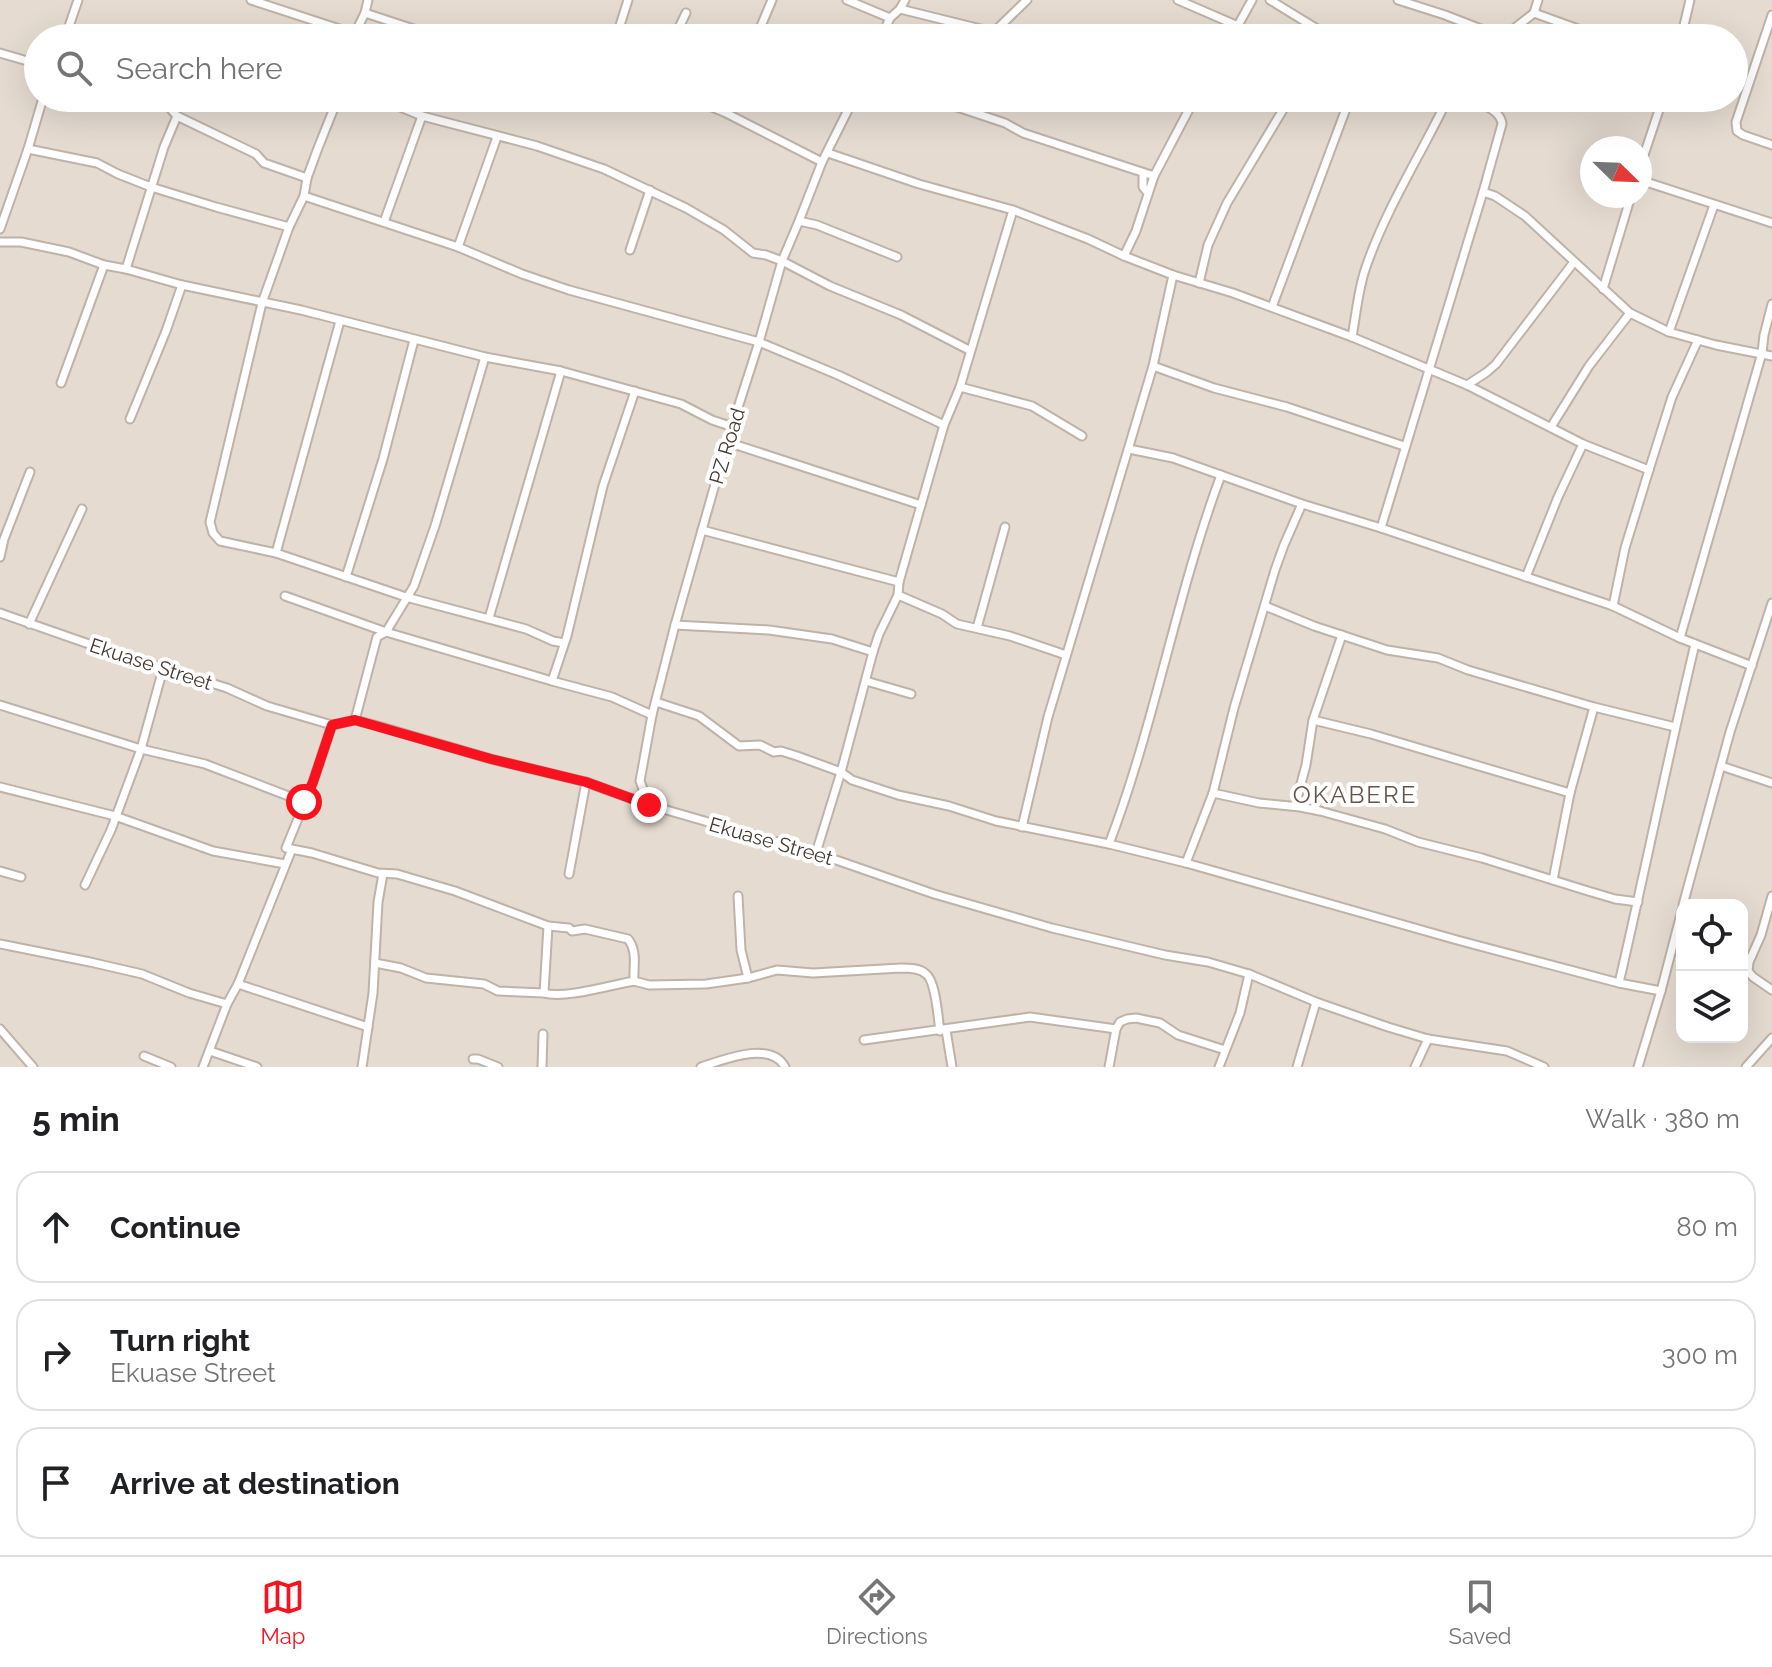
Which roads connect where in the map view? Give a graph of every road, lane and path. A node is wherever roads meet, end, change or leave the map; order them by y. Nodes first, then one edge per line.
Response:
1 (78, 0) edge
2 (251, 0) edge
3 (368, 0) edge
4 (628, 0) edge
5 (772, 0) edge
6 (847, 0) edge
7 (905, 0) edge
8 (1027, 0) edge
9 (1178, 0) edge
10 (1252, 0) edge
11 (1270, 0) edge
12 (1398, 0) edge
13 (1538, 0) edge
14 (1690, 0) edge
15 (900, 9) junction
16 (365, 13) junction
17 (686, 13) dead end
18 (1534, 13) junction
19 (1772, 15) edge
20 (890, 18) junction
21 (70, 24) edge
22 (320, 24) edge
23 (360, 24) edge
24 (398, 24) edge
25 (620, 24) edge
26 (681, 24) edge
27 (762, 24) edge
28 (887, 24) edge
29 (961, 24) edge
30 (1002, 24) edge
31 (1233, 24) edge
32 (1239, 24) edge
33 (1307, 24) edge
34 (1468, 24) edge
35 (1520, 24) edge
36 (1564, 24) edge
37 (1684, 24) edge
38 (0, 53) edge
39 (24, 60) edge
40 (1748, 86) edge
41 (39, 112) edge
42 (173, 112) edge
43 (333, 112) edge
44 (412, 112) edge
45 (724, 112) edge
46 (847, 112) edge
47 (972, 112) edge
48 (1188, 112) edge
49 (1282, 112) edge
50 (1345, 112) edge
51 (1441, 112) edge
52 (1495, 112) edge
53 (1658, 112) edge
54 (1739, 112) edge
55 (177, 116) junction
56 (422, 116) junction
57 (1650, 136) edge
58 (497, 137) junction
59 (1772, 145) edge
60 (28, 149) junction
61 (828, 153) junction
62 (822, 162) junction
63 (1143, 173) junction
64 (1154, 176) junction
65 (307, 178) junction
66 (1652, 184) edge
67 (151, 187) junction
68 (650, 190) junction
69 (1483, 192) junction
70 (1148, 193) junction
71 (304, 196) junction
72 (1714, 205) junction
73 (1627, 208) edge
74 (1013, 210) junction
75 (799, 221) junction
76 (384, 222) junction
77 (1772, 223) edge
78 (289, 227) junction
79 (0, 229) edge
80 (0, 242) edge
81 (458, 247) junction
82 (630, 250) dead end
83 (1124, 256) junction
84 (897, 257) dead end
85 (782, 261) junction
86 (1574, 262) junction
87 (104, 265) junction
88 (126, 269) junction
89 (1173, 275) junction
90 (1199, 283) junction
91 (182, 285) junction
92 (1603, 289) junction
93 (262, 303) junction
94 (1772, 304) edge
95 (1272, 307) junction
96 (1630, 313) junction
97 (340, 321) junction
98 (1669, 332) junction
99 (1352, 337) junction
100 (414, 340) junction
101 (1698, 340) junction
102 (759, 342) junction
103 (969, 350) junction
104 (1762, 353) junction
105 (1772, 356) edge
106 (485, 357) junction
107 (1153, 366) junction
108 (1429, 367) junction
109 (561, 371) junction
110 (61, 383) dead end
111 (1467, 385) junction
112 (960, 387) junction
113 (635, 391) junction
114 (130, 419) dead end
115 (944, 425) junction
116 (733, 427) junction
117 (1551, 427) junction
118 (1082, 436) dead end
119 (727, 442) junction
120 (1583, 444) junction
121 (1404, 446) junction
122 (1129, 449) junction
123 (1649, 470) junction
124 (30, 472) dead end
125 (1221, 475) junction
126 (1302, 504) junction
127 (921, 505) junction
128 (82, 509) dead end
129 (1005, 527) dead end
130 (1381, 528) junction
131 (702, 530) junction
132 (276, 553) junction
133 (0, 557) edge
134 (346, 577) junction
135 (1526, 577) junction
136 (899, 582) junction
137 (898, 595) junction
138 (285, 596) dead end
139 (406, 597) junction
140 (1772, 603) edge
141 (1265, 606) junction
142 (1613, 606) junction
143 (0, 613) edge
144 (489, 618) junction
145 (29, 624) junction
146 (675, 625) junction
147 (977, 628) junction
148 (386, 632) junction
149 (1342, 635) junction
150 (1680, 638) junction
151 (564, 643) junction
152 (1695, 644) junction
153 (873, 652) junction
154 (1066, 655) junction
155 (1752, 666) junction
156 (163, 669) junction
157 (552, 681) junction
158 (866, 681) junction
159 (911, 694) dead end
160 (656, 702) junction
161 (0, 705) edge
162 (1594, 707) junction
163 (652, 715) junction
164 (355, 720) junction
165 (1313, 720) junction
166 (332, 725) junction
167 (1675, 727) junction
168 (141, 749) junction
169 (1721, 766) junction
170 (841, 772) junction
171 (586, 782) junction
172 (1772, 783) edge
173 (0, 787) edge
174 (1213, 793) junction
175 (1570, 793) junction
176 (304, 802) junction
177 (649, 805) junction
178 (1295, 806) junction
179 (115, 816) junction
180 (1022, 827) junction
181 (1109, 844) junction
182 (292, 849) junction
183 (816, 853) junction
184 (1186, 863) junction
185 (285, 864) junction
186 (0, 871) edge
187 (383, 874) junction
188 (569, 874) dead end
189 (21, 877) dead end
190 (1553, 880) junction
191 (85, 885) dead end
192 (738, 896) dead end
193 (1772, 896) edge
194 (1685, 899) edge
195 (1638, 902) junction
196 (548, 926) junction
197 (1676, 934) edge
198 (0, 944) edge
199 (375, 963) junction
200 (1249, 974) junction
201 (748, 978) junction
202 (634, 981) junction
203 (1619, 983) junction
204 (238, 984) junction
205 (1772, 990) edge
206 (1661, 991) junction
207 (544, 993) junction
208 (1316, 1002) junction
209 (227, 1004) junction
210 (368, 1027) junction
211 (0, 1029) edge
212 (1116, 1029) junction
213 (943, 1030) junction
214 (543, 1034) dead end
215 (1772, 1038) edge
216 (1428, 1039) junction
217 (864, 1040) dead end
218 (1225, 1050) junction
219 (210, 1051) junction
220 (144, 1056) dead end
221 (473, 1059) dead end
222 (33, 1067) edge
223 (171, 1067) edge
224 (203, 1067) edge
225 (257, 1067) edge
226 (362, 1067) edge
227 (498, 1067) edge
228 (542, 1067) edge
229 (701, 1067) edge
230 (785, 1067) edge
231 (952, 1067) edge
232 (1109, 1067) edge
233 (1219, 1067) edge
234 (1297, 1067) edge
235 (1415, 1067) edge
236 (1544, 1067) edge
237 (1638, 1067) edge
238 (1746, 1067) edge

1 - 21 street
2 - 22 street
3 - 16 street
4 - 25 street
5 - 27 street
6 - 20 street
7 - 15 street
8 - 30 street
9 - 31 street
10 - 32 street
11 - 33 street
12 - 34 street
13 - 18 street
14 - 37 street
15 - 20 street
15 - 29 street
16 - 23 street
16 - 24 street
17 - 26 street
18 - 35 street
18 - 36 street
19 - 40 street
20 - 28 street
38 - 39 street
41 - 60 street
42 - 55 street
43 - 65 street
44 - 56 street
45 - 62 street
46 - 61 street, PZ Road
47 - 63 street
48 - 64 street
49 - 90 street
50 - 95 street
51 - 99 street
52 - 69 street
53 - 57 street
54 - 59 street
55 - 65 street
55 - 67 street
56 - 58 street
56 - 76 street
58 - 68 street
58 - 81 street
60 - 67 street
60 - 79 street
61 - 62 street, PZ Road
61 - 74 street
62 - 75 street, PZ Road
63 - 64 street
63 - 70 street
64 - 70 street
65 - 71 street
66 - 72 street
67 - 78 street
67 - 88 street
68 - 82 street
68 - 85 street
69 - 86 street
69 - 108 street
70 - 83 street
71 - 76 street
71 - 78 street
72 - 77 street
72 - 98 street
73 - 92 street
74 - 83 street
74 - 103 street
75 - 84 street
75 - 85 street, PZ Road
76 - 81 street
78 - 93 street
80 - 87 street
81 - 102 street
83 - 89 street
85 - 102 street, PZ Road
85 - 103 street
86 - 92 street
86 - 111 street
87 - 88 street
87 - 110 street
88 - 91 street
89 - 90 street
89 - 107 street
90 - 95 street
91 - 93 street
91 - 114 street
92 - 96 street
93 - 97 street
93 - 132 street
94 - 104 street
95 - 99 street
96 - 98 street
96 - 117 street
97 - 100 street
97 - 132 street
98 - 101 street
99 - 108 street
100 - 106 street
100 - 134 street
101 - 104 street
101 - 123 street
102 - 115 street
102 - 116 street, PZ Road
103 - 112 street
104 - 105 street
104 - 150 street
106 - 109 street
106 - 139 street
107 - 121 street
107 - 122 street
108 - 111 street
108 - 121 street
109 - 113 street
109 - 144 street
111 - 117 street
112 - 115 street
112 - 118 street
113 - 116 street
113 - 151 street
115 - 127 street
116 - 119 street, PZ Road
117 - 120 street
119 - 127 street
119 - 131 street, PZ Road
120 - 123 street
120 - 135 street
121 - 130 street
122 - 125 street
122 - 154 street
123 - 142 street
124 - 133 street
125 - 126 street
125 - 181 street
126 - 130 street
126 - 141 street
127 - 136 street
128 - 145 street
129 - 147 street
130 - 135 street
131 - 136 street
131 - 146 street, PZ Road
132 - 134 street
134 - 139 street
135 - 142 street
136 - 137 street
137 - 147 street
137 - 153 street
138 - 148 street
139 - 144 street
139 - 148 street
140 - 155 street
141 - 149 street
141 - 174 street
142 - 150 street
143 - 145 street, Ekuase Street
144 - 151 street
145 - 156 street, Ekuase Street
146 - 153 street
146 - 160 street, PZ Road
147 - 154 street
148 - 157 street
148 - 164 street
149 - 162 street
149 - 165 street
150 - 152 street
151 - 157 street
152 - 155 street
152 - 167 street
153 - 158 street
154 - 180 street
155 - 169 street
156 - 166 street, Ekuase Street
156 - 168 street
157 - 163 street
158 - 159 street
158 - 170 street
160 - 163 street, PZ Road
160 - 170 street
161 - 168 street
162 - 167 street
162 - 175 street
163 - 177 street, PZ Road
164 - 166 street, Ekuase Street
164 - 171 street, Ekuase Street
165 - 175 street
165 - 178 street
166 - 176 street
167 - 195 street
168 - 176 street
168 - 179 street
169 - 172 street
169 - 194 street
170 - 180 street
170 - 183 street
171 - 177 street, Ekuase Street
171 - 188 street
173 - 179 street
174 - 178 street
174 - 184 street
175 - 190 street
176 - 182 street
177 - 183 street, Ekuase Street
178 - 190 street
179 - 185 street
179 - 191 street
180 - 181 street
181 - 184 street
182 - 185 street
182 - 187 street
183 - 200 street, Ekuase Street
184 - 203 street
185 - 204 street
186 - 189 street
187 - 196 street
187 - 199 street
190 - 195 street
192 - 201 street
193 - 205 street
195 - 203 street
196 - 202 street
196 - 207 street
197 - 206 street
198 - 209 street
199 - 207 street
199 - 210 street
200 - 208 street, Ekuase Street
200 - 218 street
201 - 202 street
201 - 213 street
202 - 207 street
203 - 206 street
204 - 209 street
204 - 210 street
206 - 237 street
208 - 216 street, Ekuase Street
208 - 234 street
209 - 219 street
210 - 226 street
211 - 222 street
212 - 213 street
212 - 218 street
212 - 232 street
213 - 217 street
213 - 231 street
214 - 228 street
215 - 238 street
216 - 235 street
216 - 236 street, Ekuase Street
218 - 233 street
219 - 224 street
219 - 225 street
220 - 223 street
221 - 227 street
229 - 230 street

